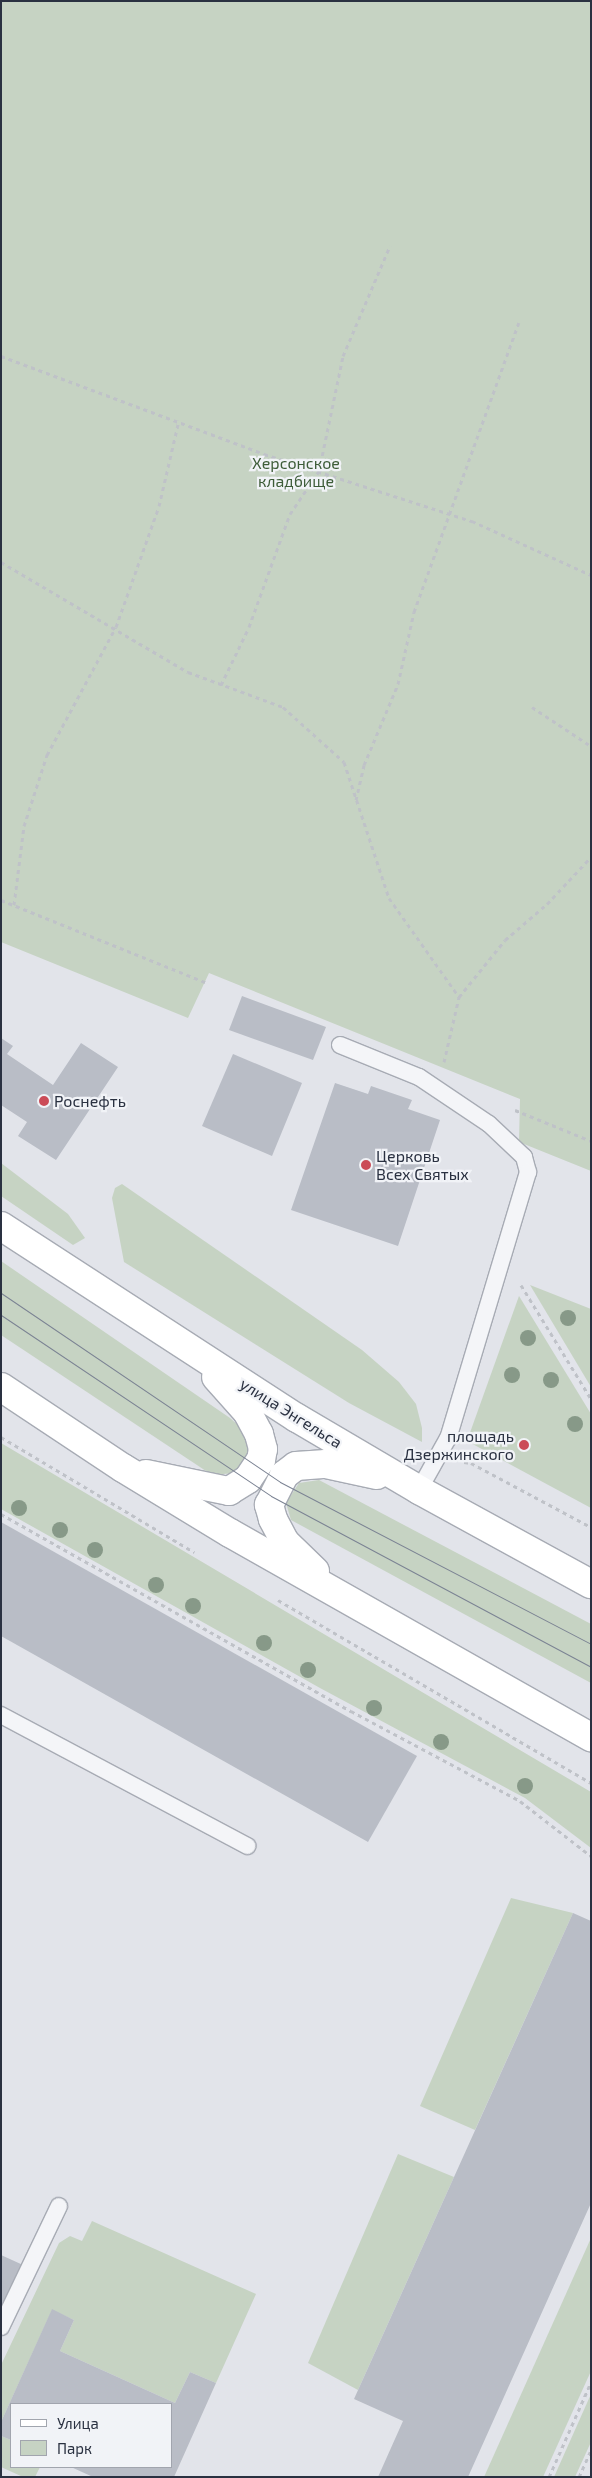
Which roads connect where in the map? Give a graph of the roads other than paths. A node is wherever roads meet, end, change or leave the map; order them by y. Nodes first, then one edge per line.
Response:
1 (340, 1045) dead end
2 (1, 1226) edge
3 (195, 1352) junction
4 (1, 1387) edge
5 (123, 1468) junction
6 (419, 1490) junction
7 (591, 1584) edge
8 (344, 1600) junction
9 (1, 1715) edge
10 (591, 1737) edge
11 (247, 1846) dead end
12 (59, 2206) dead end
13 (1, 2327) edge

1 - 6 lane
2 - 3 main road, улица Энгельса
3 - 5 main road
3 - 6 main road, улица Энгельса
4 - 5 main road
5 - 8 main road
6 - 7 main road, улица Энгельса
6 - 8 main road
8 - 10 main road
9 - 11 lane
12 - 13 lane

